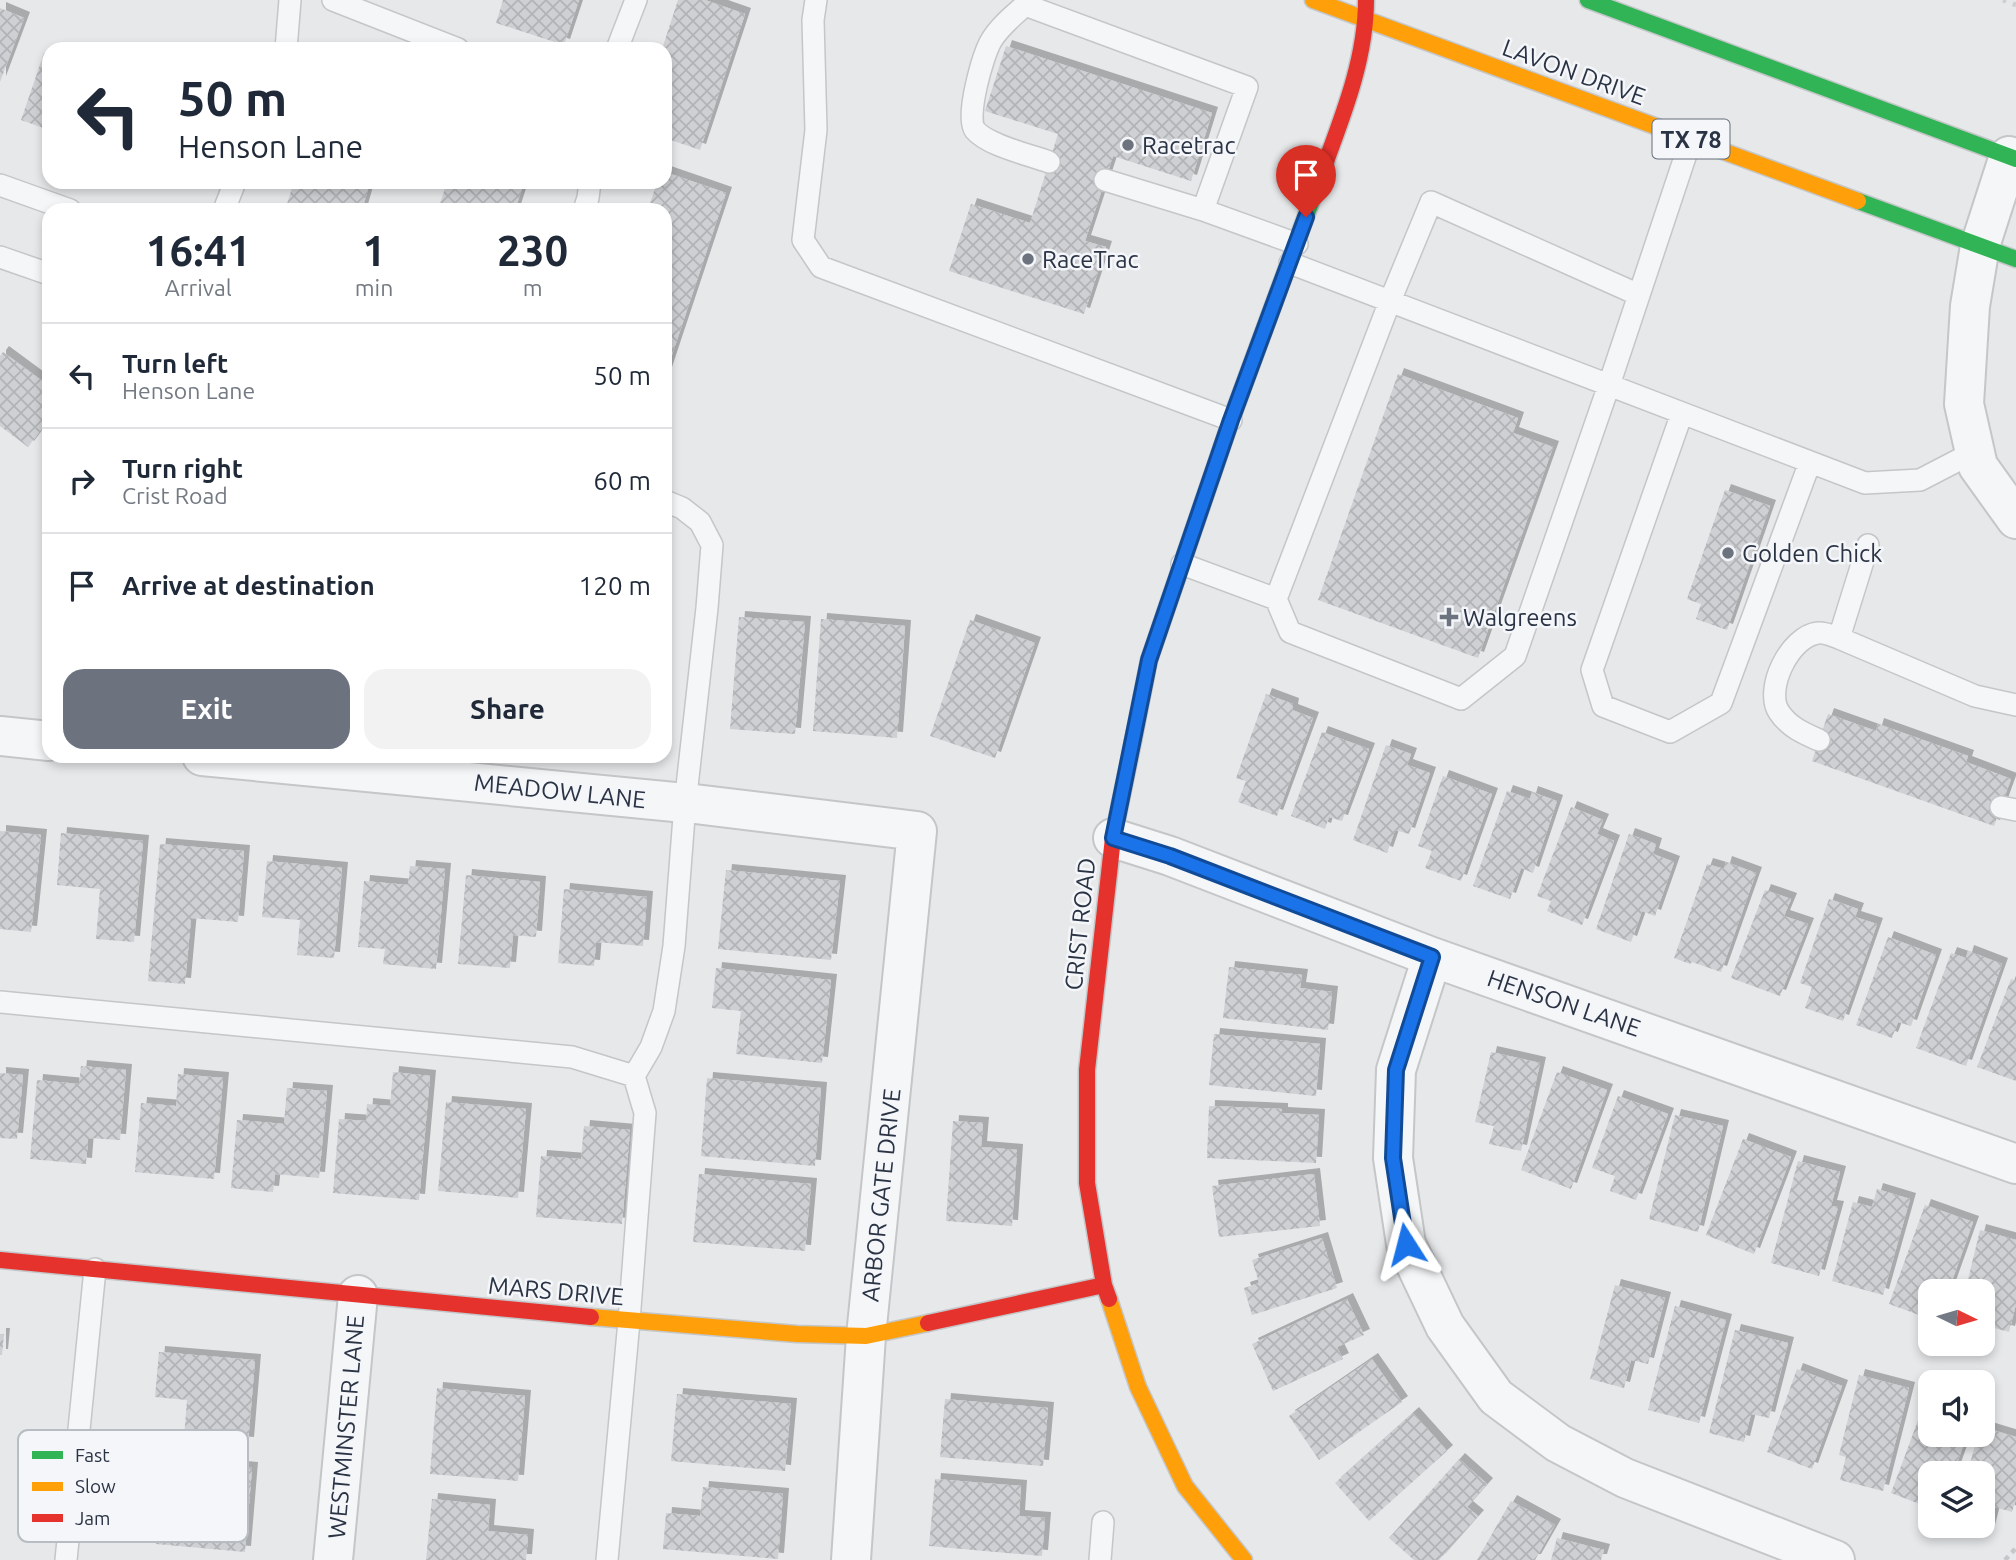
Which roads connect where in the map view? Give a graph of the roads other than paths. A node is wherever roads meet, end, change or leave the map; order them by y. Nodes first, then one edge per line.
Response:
1 (290, 0) edge
2 (333, 0) edge
3 (636, 0) edge
4 (816, 0) edge
5 (1313, 0) edge
6 (1366, 0) edge
7 (1588, 0) edge
8 (1026, 2) edge
9 (1366, 19) junction
10 (287, 42) edge
11 (440, 42) edge
12 (620, 42) edge
13 (1691, 139) junction
14 (2012, 158) edge
15 (1049, 162) dead end
16 (1105, 180) dead end
17 (0, 185) edge
18 (50, 203) edge
19 (1203, 210) junction
20 (1980, 246) junction
21 (1294, 254) junction
22 (0, 257) edge
23 (2016, 259) edge
24 (42, 272) edge
25 (1639, 295) junction
26 (1390, 301) junction
27 (1609, 385) junction
28 (1682, 413) junction
29 (1231, 420) junction
30 (1975, 452) junction
31 (1810, 462) junction
32 (672, 504) edge
33 (2016, 519) edge
34 (1868, 545) dead end
35 (1182, 564) junction
36 (1276, 599) junction
37 (1839, 638) junction
38 (2016, 705) edge
39 (0, 736) edge
40 (42, 740) edge
41 (1819, 740) dead end
42 (272, 763) edge
43 (685, 804) junction
44 (917, 831) joint
45 (1113, 838) junction
46 (1432, 957) junction
47 (0, 1002) edge
48 (634, 1076) junction
49 (2016, 1164) edge
50 (0, 1260) edge
51 (94, 1269) junction
52 (1104, 1285) junction
53 (358, 1295) junction
54 (629, 1321) junction
55 (866, 1336) junction
56 (79, 1430) edge
57 (1103, 1522) dead end
58 (68, 1542) edge
59 (66, 1560) edge
60 (333, 1560) edge
61 (607, 1560) edge
62 (851, 1560) edge
63 (1100, 1560) edge
64 (1244, 1560) edge
65 (1835, 1560) edge

1 - 10 lane
2 - 11 lane
3 - 12 lane
4 - 29 lane
5 - 9 street, LAVON DRIVE / TX 78
6 - 9 street, CRIST ROAD
7 - 14 street
8 - 15 lane
8 - 19 lane
9 - 13 street, LAVON DRIVE / TX 78
9 - 21 street, CRIST ROAD
13 - 20 street, LAVON DRIVE / TX 78
13 - 25 lane
14 - 20 street
16 - 19 lane
17 - 18 lane
19 - 21 lane
20 - 23 street, LAVON DRIVE / TX 78
20 - 30 street
21 - 26 lane
21 - 29 street, CRIST ROAD
22 - 24 lane
25 - 26 lane
25 - 27 lane
26 - 27 lane
26 - 36 lane
27 - 28 lane
27 - 36 lane
28 - 31 lane
28 - 31 lane
29 - 35 street, CRIST ROAD
30 - 31 lane
30 - 33 street
32 - 43 lane
34 - 37 lane
35 - 36 lane
35 - 45 street, CRIST ROAD
37 - 38 lane
37 - 41 lane
39 - 40 street
42 - 43 street, MEADOW LANE
43 - 44 street, MEADOW LANE
43 - 48 lane
44 - 55 street, ARBOR GATE DRIVE
45 - 46 street, HENSON LANE
45 - 52 street, CRIST ROAD
46 - 49 street, HENSON LANE
46 - 65 street
47 - 48 lane
48 - 54 lane
50 - 51 street, MARS DRIVE
51 - 53 street, MARS DRIVE
51 - 56 lane
52 - 55 street, MARS DRIVE
52 - 64 street, CRIST ROAD
53 - 54 street, MARS DRIVE
53 - 60 street, WESTMINSTER LANE
54 - 55 street, MARS DRIVE
54 - 61 lane
55 - 62 street, ARBOR GATE DRIVE
57 - 63 lane
58 - 59 lane

